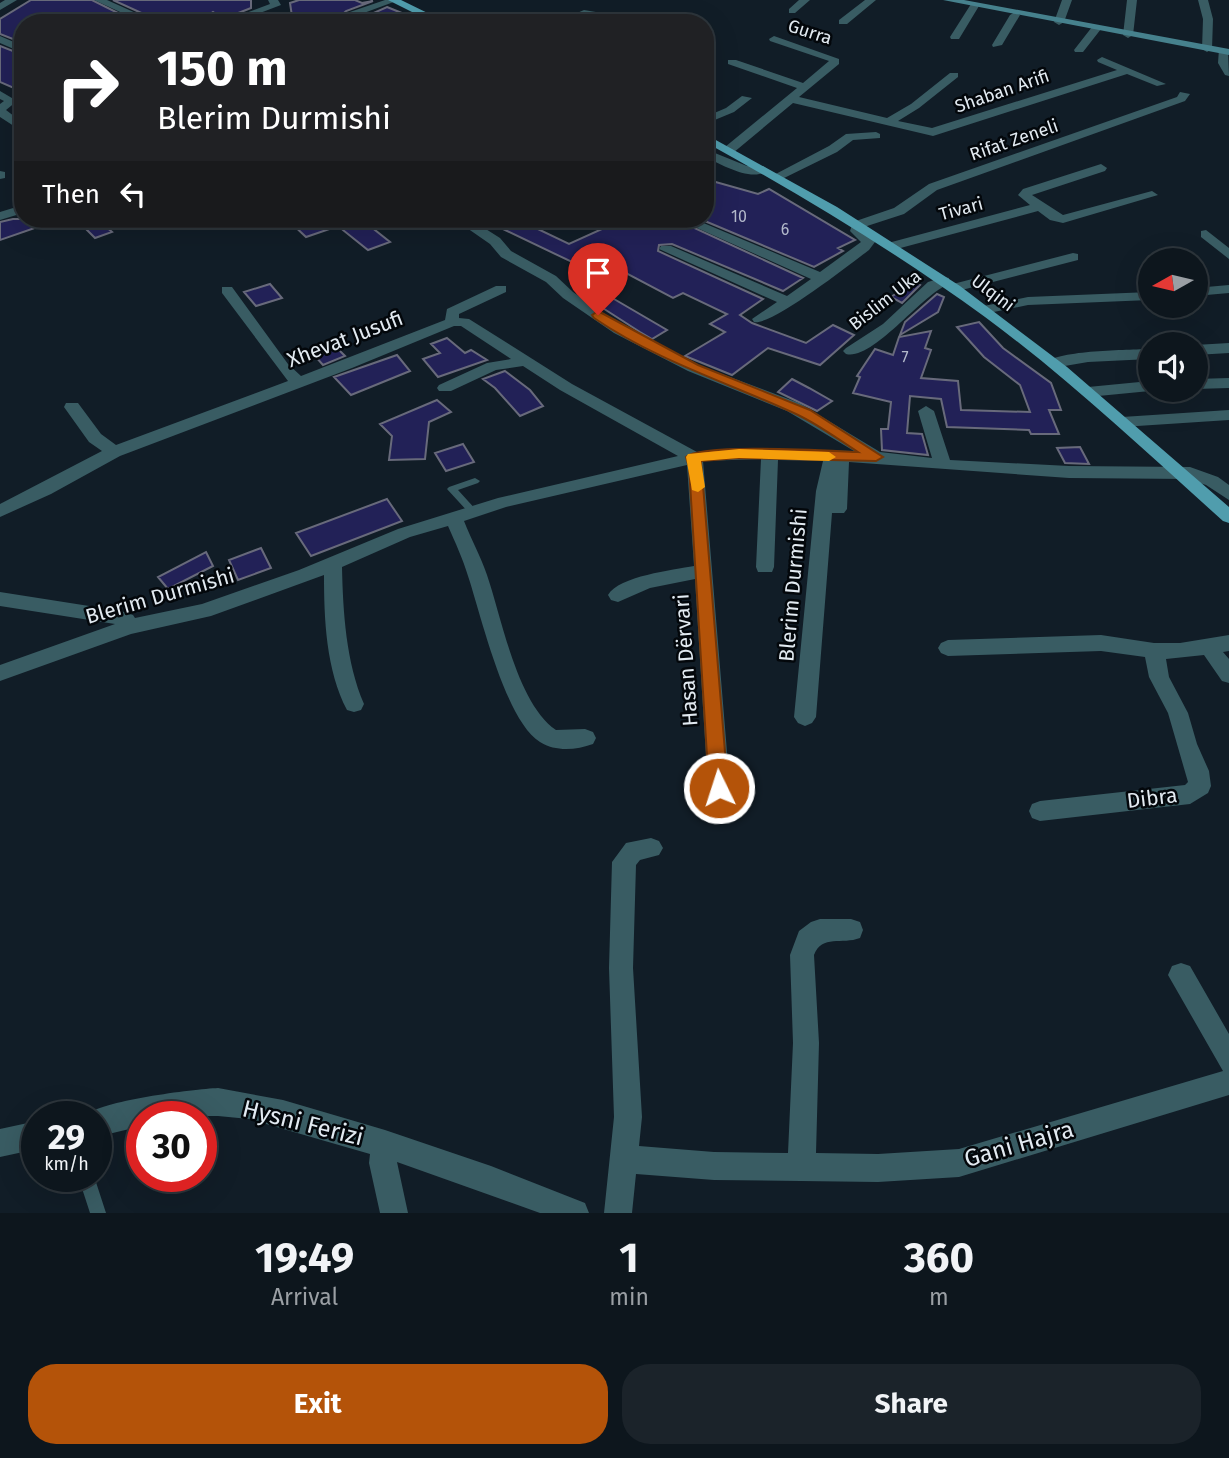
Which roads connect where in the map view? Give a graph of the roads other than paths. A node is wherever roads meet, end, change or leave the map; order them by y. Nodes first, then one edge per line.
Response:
1 (12, 0) edge
2 (99, 0) edge
3 (273, 0) edge
4 (393, 0) edge
5 (806, 0) edge
6 (871, 0) edge
7 (948, 0) edge
8 (1009, 0) edge
9 (1067, 0) edge
10 (1132, 0) edge
11 (1203, 0) edge
12 (972, 4) edge
13 (0, 7) edge
14 (792, 11) dead end
15 (1002, 12) junction
16 (132, 14) edge
17 (250, 14) edge
18 (353, 14) edge
19 (423, 14) edge
20 (1015, 15) junction
21 (843, 22) dead end
22 (1059, 22) junction
23 (1096, 29) junction
24 (1128, 34) junction
25 (955, 37) dead end
26 (774, 39) dead end
27 (997, 45) dead end
28 (1207, 49) junction
29 (1079, 50) dead end
30 (1226, 52) edge
31 (1102, 60) dead end
32 (732, 62) dead end
33 (1128, 70) junction
34 (1228, 73) edge
35 (954, 75) dead end
36 (1161, 84) dead end
37 (1229, 86) edge
38 (805, 87) junction
39 (0, 94) edge
40 (1184, 94) dead end
41 (746, 98) dead end
42 (791, 99) junction
43 (0, 111) edge
44 (714, 117) edge
45 (14, 122) edge
46 (886, 123) junction
47 (876, 136) dead end
48 (714, 142) edge
49 (729, 150) junction
50 (714, 157) edge
51 (1101, 168) dead end
52 (770, 173) junction
53 (1153, 195) dead end
54 (1039, 207) junction
55 (858, 225) junction
56 (475, 228) edge
57 (704, 228) edge
58 (1206, 234) dead end
59 (893, 246) junction
60 (666, 249) dead end
61 (1229, 255) edge
62 (1073, 257) dead end
63 (821, 278) junction
64 (949, 284) junction
65 (500, 289) dead end
66 (1229, 289) edge
67 (227, 290) dead end
68 (1208, 291) edge
69 (1138, 296) edge
70 (788, 302) junction
71 (984, 310) junction
72 (759, 319) dead end
73 (452, 321) junction
74 (1229, 348) edge
75 (1208, 349) edge
76 (851, 351) dead end
77 (1138, 355) edge
78 (526, 361) junction
79 (1053, 363) junction
80 (298, 382) junction
81 (1229, 383) edge
82 (1208, 384) edge
83 (1138, 387) edge
84 (445, 388) dead end
85 (1088, 392) junction
86 (72, 407) dead end
87 (926, 411) dead end
88 (1229, 415) edge
89 (1122, 422) junction
90 (114, 452) junction
91 (770, 454) junction
92 (693, 457) junction
93 (836, 457) junction
94 (876, 457) junction
95 (943, 465) junction
96 (1180, 473) junction
97 (475, 481) dead end
98 (1229, 494) edge
99 (838, 509) dead end
100 (0, 511) edge
101 (463, 515) junction
102 (1229, 517) edge
103 (333, 565) junction
104 (765, 567) dead end
105 (702, 571) junction
106 (618, 595) dead end
107 (0, 599) edge
108 (129, 626) junction
109 (1229, 643) edge
110 (1209, 647) junction
111 (948, 648) dead end
112 (1154, 651) junction
113 (0, 673) edge
114 (1229, 675) edge
115 (354, 704) dead end
116 (805, 717) dead end
117 (586, 738) dead end
118 (719, 788) dead end
119 (1040, 811) dead end
120 (651, 848) dead end
121 (851, 930) dead end
122 (1181, 975) dead end
123 (1229, 1060) edge
124 (1229, 1082) edge
125 (112, 1119) edge
126 (21, 1138) edge
127 (0, 1143) edge
128 (385, 1144) junction
129 (625, 1158) junction
130 (802, 1167) junction
131 (91, 1192) edge
132 (98, 1213) edge
133 (394, 1213) edge
134 (575, 1213) edge
135 (618, 1213) edge

1 - 13 street
2 - 16 street
3 - 17 street
4 - 18 street
4 - 19 main road
5 - 14 street
6 - 21 street
7 - 12 main road
8 - 15 street
9 - 22 street
10 - 24 street
11 - 28 street
12 - 15 main road
12 - 25 street
15 - 20 main road
20 - 22 main road
20 - 27 street
22 - 23 main road
23 - 24 main road
23 - 29 street
24 - 28 main road
26 - 38 street, Gurra
28 - 30 main road
30 - 34 street
31 - 33 street
32 - 38 street
33 - 36 street
33 - 46 street, Shaban Arifi
34 - 37 street
35 - 46 street, Shaban Arifi
38 - 42 street, Gurra
39 - 43 street
40 - 55 street, Rifat Zeneli
41 - 44 street
42 - 46 street, Shaban Arifi
42 - 49 street, Gurra
43 - 45 street
47 - 52 street
48 - 49 main road, Ulqini
49 - 52 main road, Ulqini
50 - 52 street
51 - 54 street
52 - 55 main road, Ulqini
53 - 54 street
54 - 59 street, Tivari
55 - 59 main road, Ulqini
55 - 63 street
56 - 94 street
57 - 63 street
58 - 61 street
59 - 64 main road, Ulqini
60 - 70 street
62 - 64 street
63 - 70 street
64 - 71 main road, Ulqini
64 - 76 street, Bislim Uka
65 - 73 street
66 - 68 street
67 - 80 street
69 - 71 street
70 - 72 street
71 - 79 main road, Ulqini
73 - 78 street
73 - 80 street, Xhevat Jusufi
74 - 75 street
77 - 79 street
78 - 84 street
78 - 92 street
79 - 85 main road, Ulqini
80 - 90 street, Xhevat Jusufi
81 - 82 street
83 - 85 street
85 - 89 main road, Ulqini
86 - 90 street
87 - 95 street
88 - 89 street
89 - 96 main road, Ulqini
90 - 100 street, Xhevat Jusufi
91 - 92 street, Blerim Durmishi
91 - 93 street, Blerim Durmishi
91 - 104 street, Blerim Durmishi
92 - 101 street, Blerim Durmishi
92 - 105 street, Hasan Dërvari
93 - 94 street, Blerim Durmishi
93 - 99 street, Blerim Durmishi
93 - 116 street, Blerim Durmishi
94 - 95 street, Blerim Durmishi
95 - 96 street, Blerim Durmishi
96 - 98 street, Blerim Durmishi
96 - 102 main road, Ulqini
97 - 101 lane
101 - 103 street, Blerim Durmishi
101 - 117 street
103 - 108 street, Blerim Durmishi
103 - 115 street
105 - 106 street, Hasan Dërvari
105 - 118 street, Hasan Dërvari
107 - 108 street
108 - 113 street, Blerim Durmishi
109 - 110 street
110 - 112 street
110 - 114 street
111 - 112 street
112 - 119 street, Dibra
120 - 129 street
121 - 130 street
122 - 123 street
124 - 130 street, Gani Hajra
125 - 128 street, Hysni Ferizi
126 - 127 street
128 - 133 street, Hysni Ferizi
128 - 134 street, Hysni Ferizi
129 - 130 street, Gani Hajra
129 - 135 street
131 - 132 lane

